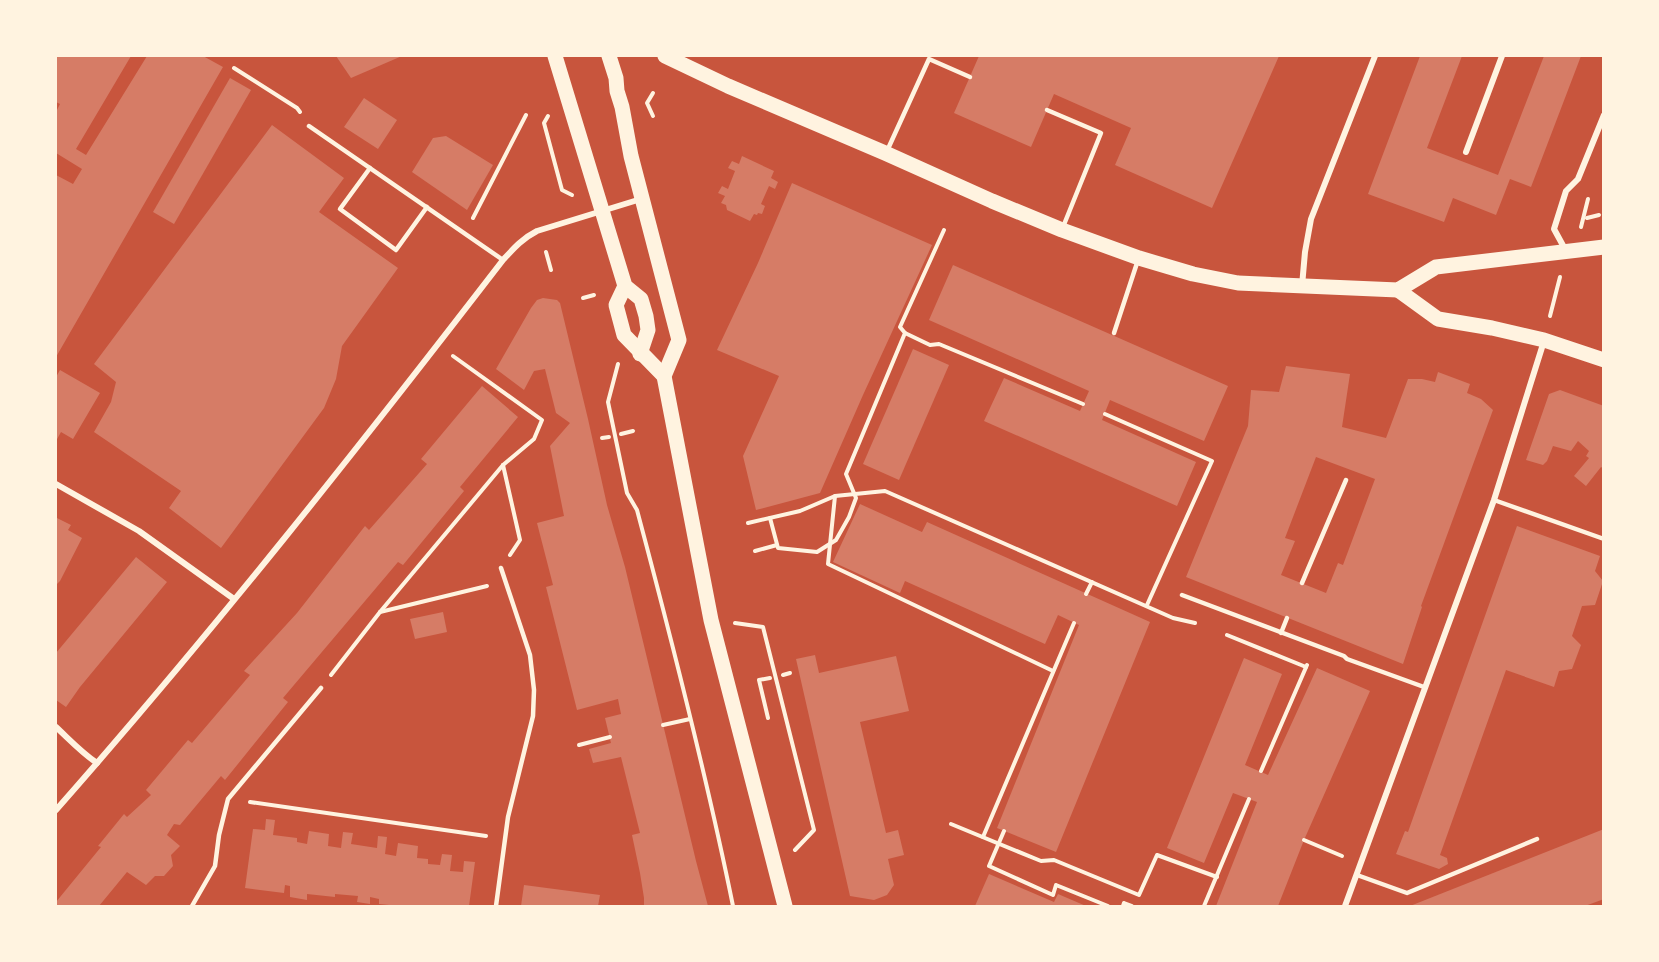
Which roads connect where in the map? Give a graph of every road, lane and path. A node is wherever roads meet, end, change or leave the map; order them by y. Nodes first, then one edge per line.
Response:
1 (555, 56) edge
2 (609, 56) edge
3 (665, 56) edge
4 (1375, 56) edge
5 (1502, 56) edge
6 (234, 68) dead end
7 (970, 77) dead end
8 (653, 93) dead end
9 (297, 108) dead end
10 (1047, 110) dead end
11 (526, 115) dead end
12 (1604, 115) edge
13 (653, 117) dead end
14 (309, 126) dead end
15 (1466, 152) dead end
16 (885, 153) junction
17 (370, 168) junction
18 (642, 198) junction
19 (427, 207) junction
20 (602, 211) junction
21 (1599, 215) dead end
22 (473, 218) dead end
23 (1587, 218) dead end
24 (944, 230) dead end
25 (1062, 230) junction
26 (1604, 247) edge
27 (1566, 251) junction
28 (546, 252) dead end
29 (1139, 258) junction
30 (503, 260) junction
31 (551, 270) dead end
32 (625, 286) junction
33 (1302, 286) junction
34 (1398, 290) junction
35 (596, 295) dead end
36 (584, 298) dead end
37 (905, 333) junction
38 (1114, 333) dead end
39 (1544, 340) junction
40 (437, 345) junction
41 (640, 354) junction
42 (1603, 360) edge
43 (664, 376) junction
44 (608, 402) dead end
45 (1083, 404) dead end
46 (1105, 414) dead end
47 (633, 431) dead end
48 (621, 434) dead end
49 (609, 436) dead end
50 (602, 438) dead end
51 (503, 465) junction
52 (1346, 480) dead end
53 (56, 484) edge
54 (835, 495) junction
55 (1494, 500) junction
56 (770, 518) junction
57 (748, 523) dead end
58 (1604, 539) edge
59 (778, 547) junction
60 (755, 551) dead end
61 (501, 568) joint
62 (506, 582) junction
63 (1092, 582) junction
64 (1302, 584) dead end
65 (1086, 594) dead end
66 (1182, 596) dead end
67 (234, 599) junction
68 (1147, 605) junction
69 (380, 612) junction
70 (1287, 618) dead end
71 (711, 620) junction
72 (1074, 623) dead end
73 (1197, 623) dead end
74 (1219, 632) dead end
75 (1281, 633) junction
76 (1308, 659) dead end
77 (1306, 667) junction
78 (1053, 671) junction
79 (790, 673) dead end
80 (783, 675) dead end
81 (770, 678) dead end
82 (1424, 687) junction
83 (321, 688) joint
84 (768, 718) dead end
85 (690, 719) junction
86 (663, 725) dead end
87 (56, 728) edge
88 (610, 737) dead end
89 (579, 745) dead end
90 (97, 763) junction
91 (1261, 771) dead end
92 (228, 799) junction
93 (1249, 799) dead end
94 (56, 810) edge
95 (951, 824) dead end
96 (1004, 831) dead end
97 (983, 837) junction
98 (504, 838) junction
99 (1537, 839) dead end
100 (1304, 840) dead end
101 (1361, 864) junction
102 (775, 871) junction
103 (1357, 874) junction
104 (1217, 877) junction
105 (192, 906) edge
106 (496, 906) edge
107 (734, 906) edge
108 (784, 906) edge
109 (1108, 906) edge
110 (1123, 906) edge
111 (1132, 906) edge
112 (1204, 906) edge
113 (1346, 906) edge

1 - 20 main road
2 - 18 main road
3 - 16 main road
4 - 33 street
5 - 15 street
6 - 9 path
7 - 16 lane
8 - 13 path
10 - 25 lane
11 - 22 path
12 - 27 street
14 - 17 lane
16 - 25 main road
17 - 19 lane
17 - 19 lane
18 - 20 street
18 - 43 main road
19 - 30 lane
20 - 30 street
20 - 32 main road
21 - 23 path
24 - 37 path
25 - 29 main road
26 - 27 main road
27 - 34 main road
27 - 39 path
28 - 31 path
29 - 33 main road
29 - 38 lane
30 - 40 street
32 - 41 main road
32 - 41 main road
33 - 34 main road
34 - 39 main road
35 - 36 path
37 - 45 path
37 - 59 path
39 - 42 main road
39 - 55 street
40 - 51 path
40 - 67 street
41 - 43 main road
43 - 71 main road
44 - 85 path
46 - 68 path
47 - 48 path
49 - 50 path
51 - 61 path
51 - 69 path
52 - 64 lane
53 - 67 street
54 - 56 path
54 - 63 path
54 - 78 path
55 - 58 lane
55 - 82 street
56 - 57 path
56 - 59 path
59 - 60 path
61 - 62 lane
62 - 69 path
62 - 98 lane
63 - 65 path
63 - 68 path
66 - 75 lane
67 - 90 street
68 - 73 path
69 - 83 path
70 - 75 lane
71 - 102 main road
71 - 102 path
72 - 78 path
74 - 77 path
75 - 82 lane
76 - 77 path
77 - 91 path
78 - 97 path
79 - 80 path
81 - 84 path
82 - 101 street
83 - 92 lane
85 - 86 path
85 - 107 path
87 - 90 street
88 - 89 path
90 - 94 street
92 - 98 path
92 - 105 lane
93 - 104 path
95 - 97 path
96 - 109 path
97 - 104 path
98 - 106 lane
99 - 103 lane
100 - 101 path
101 - 103 street
102 - 108 main road
103 - 113 street
104 - 112 path
110 - 111 path

